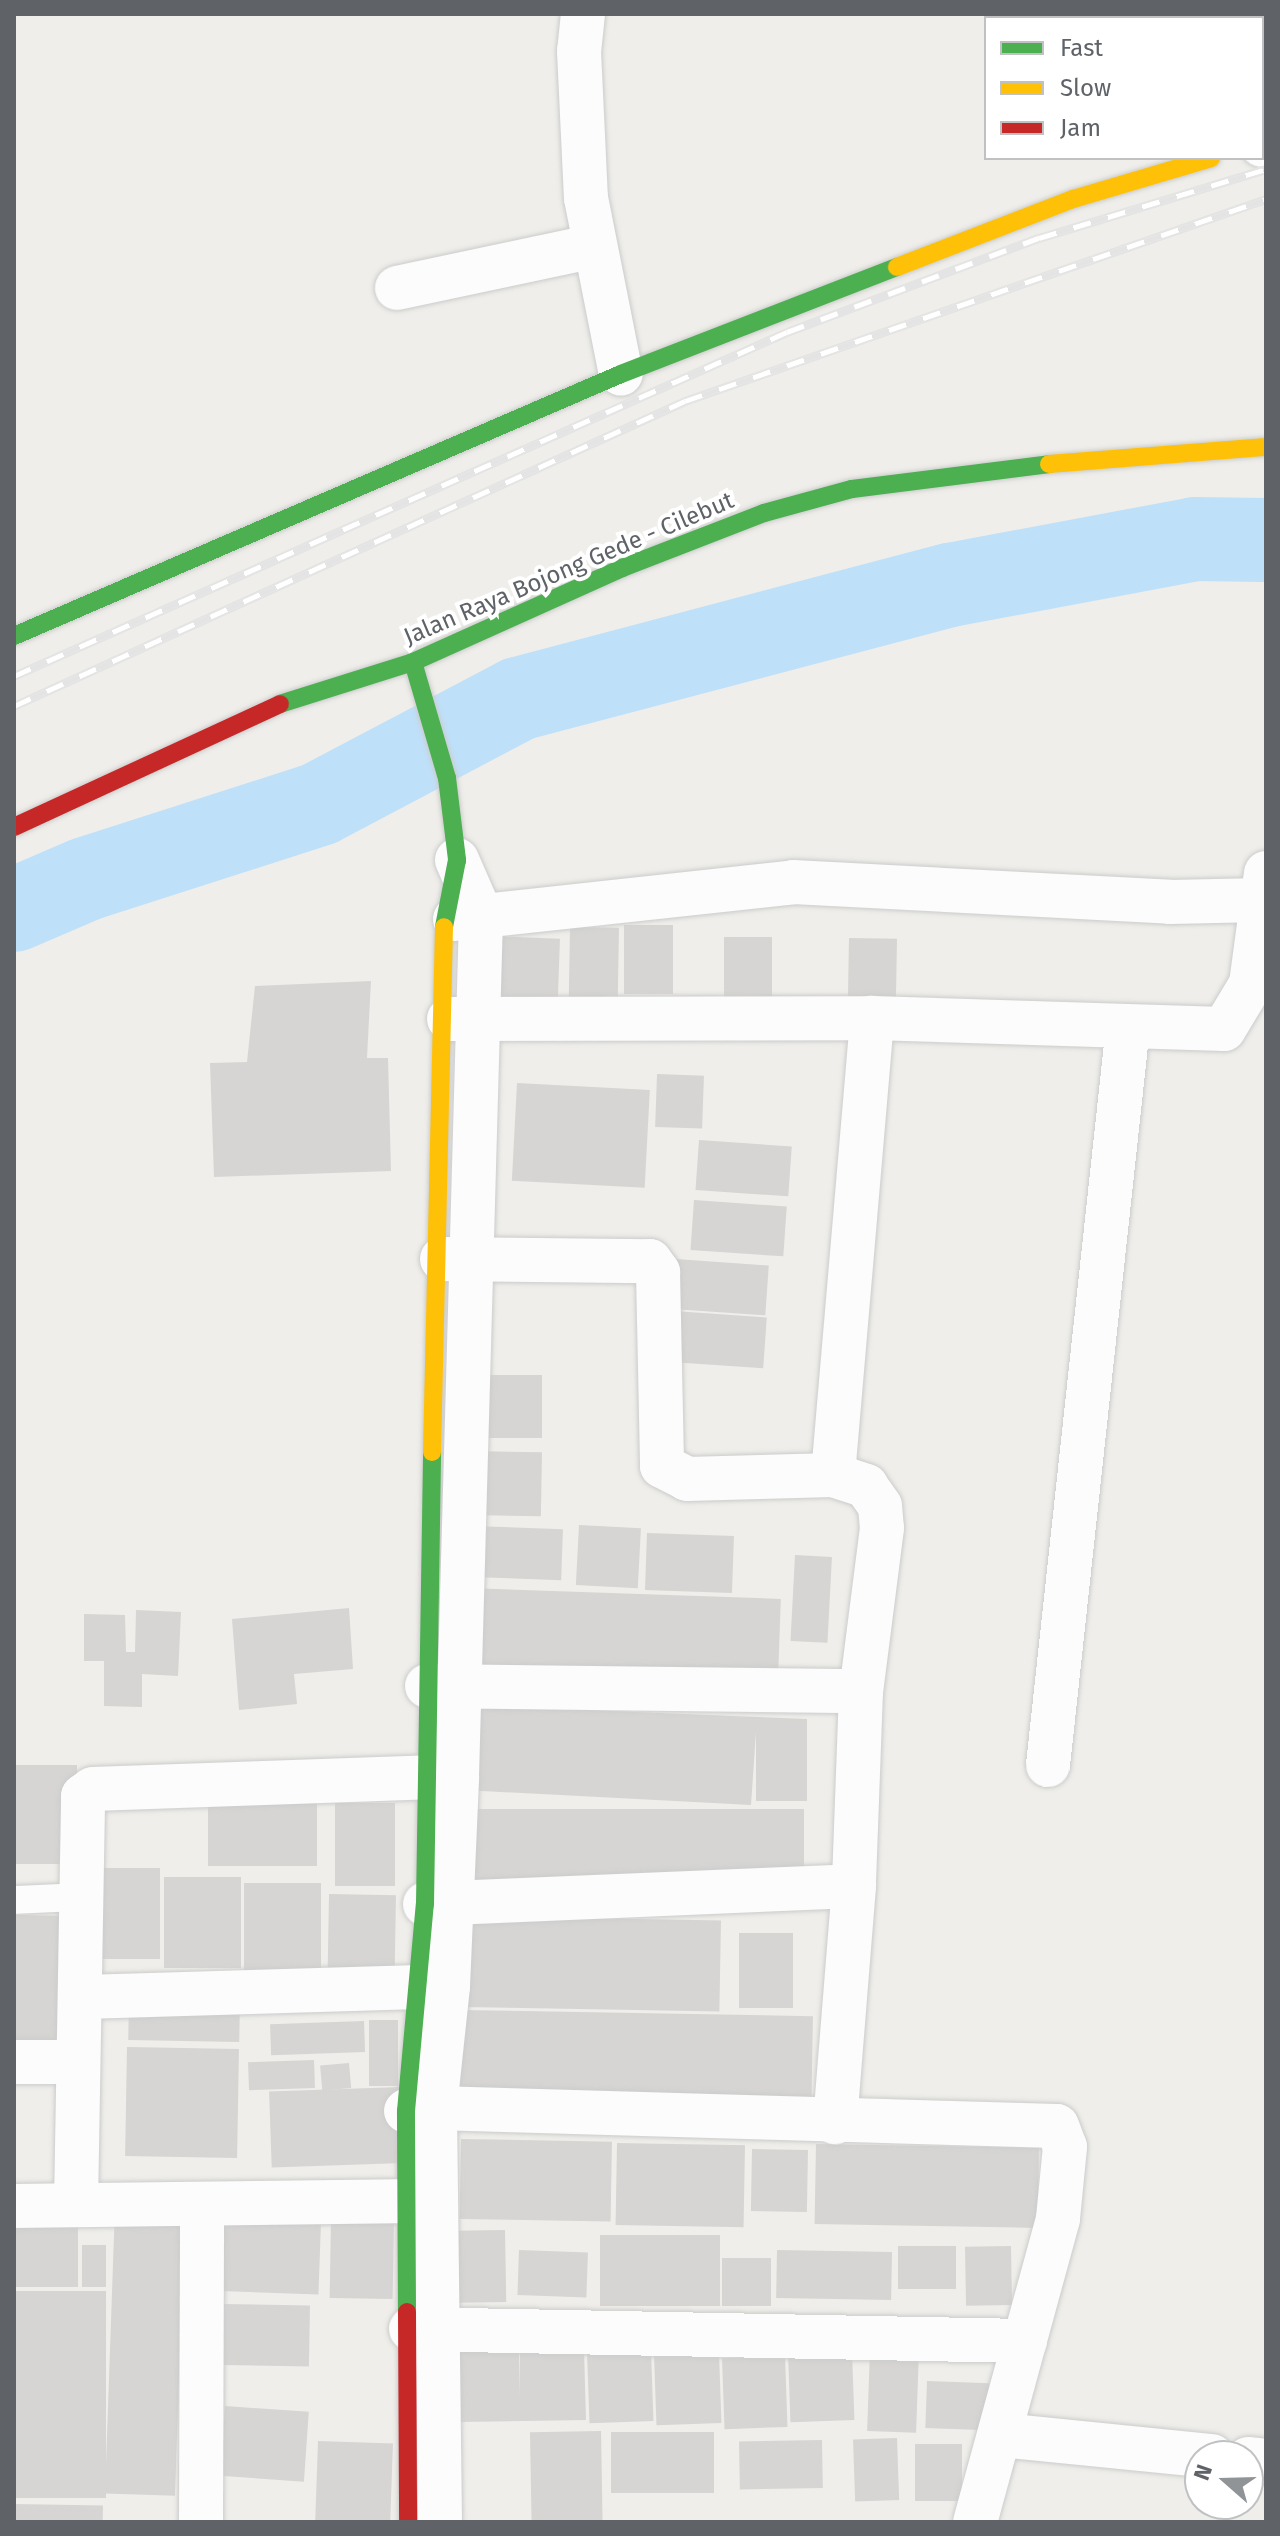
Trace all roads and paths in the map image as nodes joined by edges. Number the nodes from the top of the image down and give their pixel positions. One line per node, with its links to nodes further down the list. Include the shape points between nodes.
1 (583, 14): 3 (street, via 579,51 585,183)
2 (1204, 160): 5 (street, via 1073,199)
3 (595, 246): 4 (street); 5 (street)
4 (397, 288)
5 (621, 374): 7 (street)
6 (1266, 447): 8 (street, Jalan Raya Bojong Gede - Cilebut, via 1076,461 852,489 764,513 622,568)
7 (14, 636)
8 (413, 662): 9 (street, Jalan Raya Bojong Gede - Cilebut, via 306,692); 10 (street, via 447,778)
9 (14, 827)
10 (457, 860): 12 (street)
11 (1264, 886): 12 (street, via 1170,902 793,882); 15 (street, via 1251,984 1224,1029)
12 (463, 918): 13 (street)
13 (461, 1018): 14 (street); 16 (street)
14 (872, 1018): 15 (street); 17 (street)
15 (1128, 1026): 20 (street)
16 (452, 1259): 17 (street, via 650,1261 658,1272 662,1466 687,1479); 18 (street)
17 (833, 1475): 19 (street, via 866,1486 880,1506 882,1528)
18 (441, 1684): 19 (street); 21 (street)
19 (861, 1691): 22 (street)
20 (1048, 1765)
21 (442, 1777): 23 (street, via 93,1789 81,1802); 25 (street)
22 (854, 1886): 25 (street); 31 (street)
23 (80, 1897): 24 (lane); 27 (street)
24 (14, 1900)
25 (437, 1903): 26 (street)
26 (434, 1987): 27 (street); 30 (street)
27 (80, 1997): 29 (street)
28 (14, 2062): 29 (street)
29 (76, 2062): 33 (street)
30 (421, 2110): 31 (street); 32 (street)
31 (835, 2122): 37 (street, via 1057,2126 1065,2147 1065,2186)
32 (421, 2202): 34 (street); 36 (street)
33 (76, 2205): 34 (street); 35 (street)
34 (202, 2205): 40 (street)
35 (14, 2206)
36 (423, 2328): 37 (street); 41 (street); 42 (street)
37 (1025, 2341): 38 (street)
38 (1001, 2435): 39 (street); 43 (street)
39 (1184, 2453)
40 (201, 2522)
41 (408, 2522)
42 (440, 2522)
43 (975, 2522)

